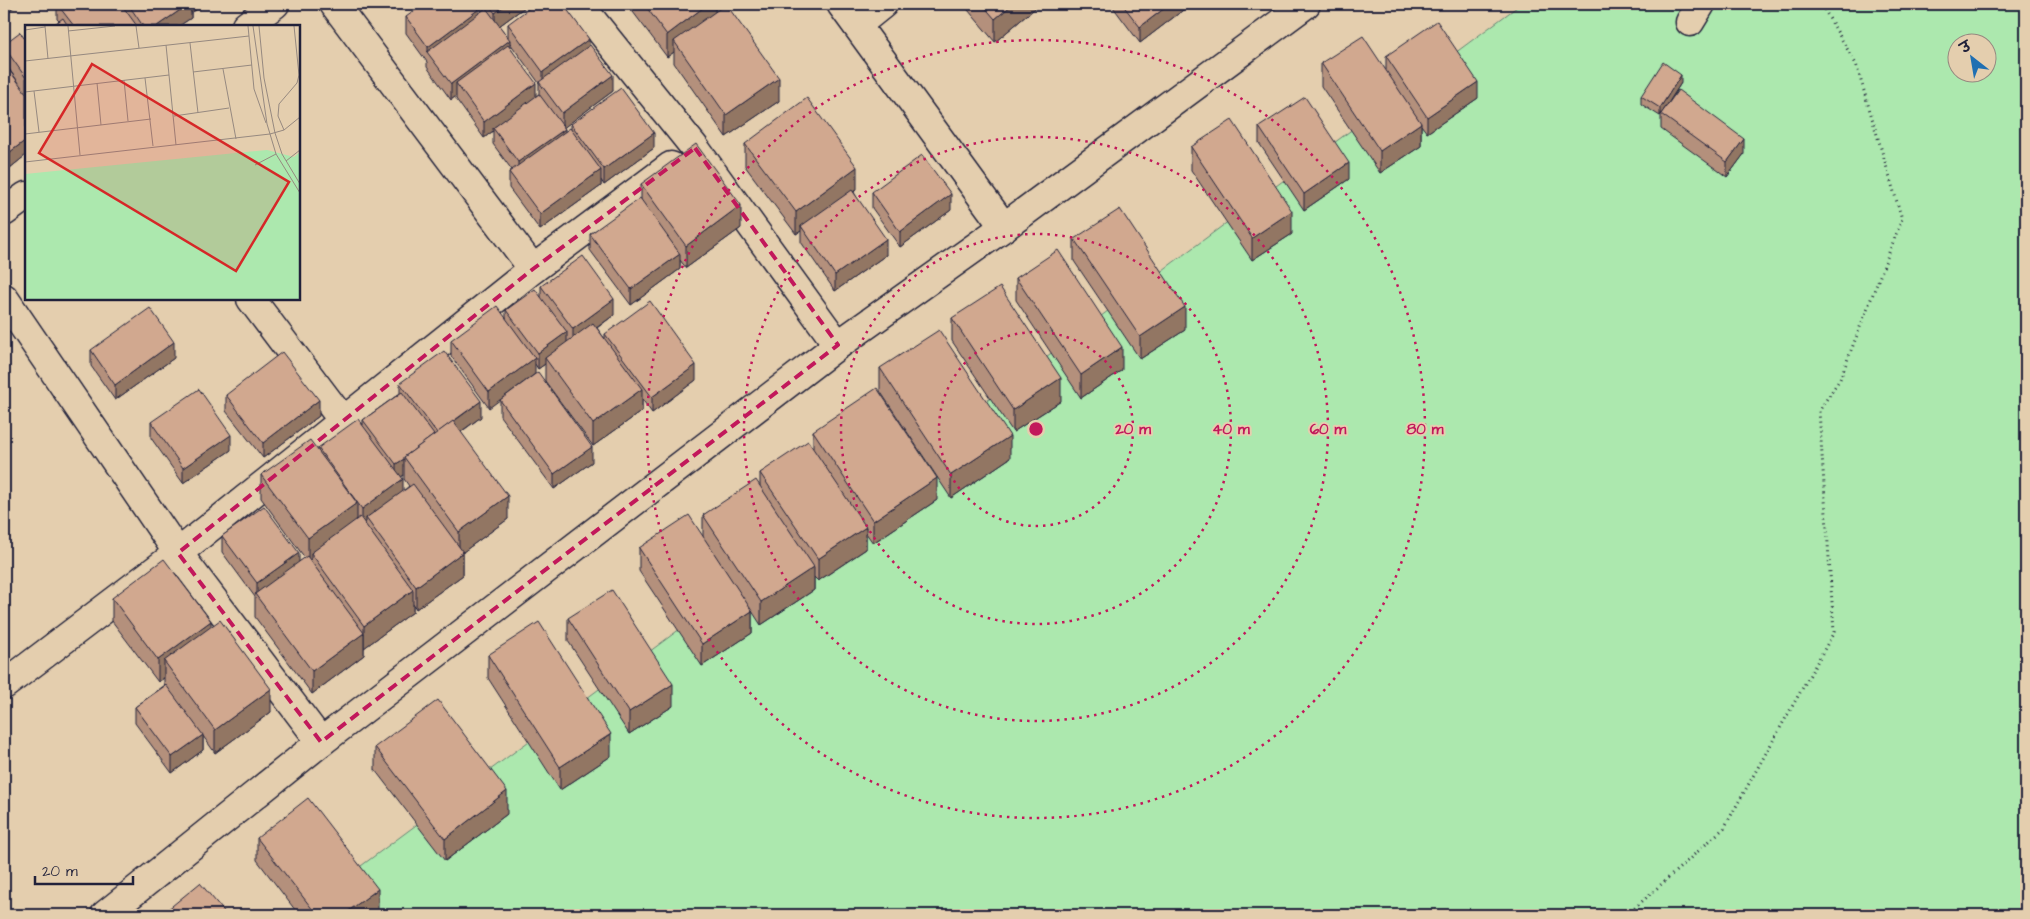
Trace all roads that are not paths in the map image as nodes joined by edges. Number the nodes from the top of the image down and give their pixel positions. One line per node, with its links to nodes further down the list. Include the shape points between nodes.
1 (274, 4): 7 (street)
2 (334, 4): 12 (street)
3 (579, 4): 8 (street)
4 (883, 4): 6 (street)
5 (1306, 4): 11 (street)
6 (849, 14): 11 (street)
7 (247, 25)
8 (695, 148): 12 (street); 15 (street)
9 (25, 197): 10 (street)
10 (4, 212)
11 (1004, 227): 15 (street)
12 (533, 269): 16 (street)
13 (4, 298): 17 (street)
14 (252, 300): 16 (street)
15 (838, 345): 19 (street)
16 (344, 422): 17 (street)
17 (178, 553): 18 (street); 19 (street)
18 (4, 685)
19 (321, 742): 20 (street)
20 (105, 915)

